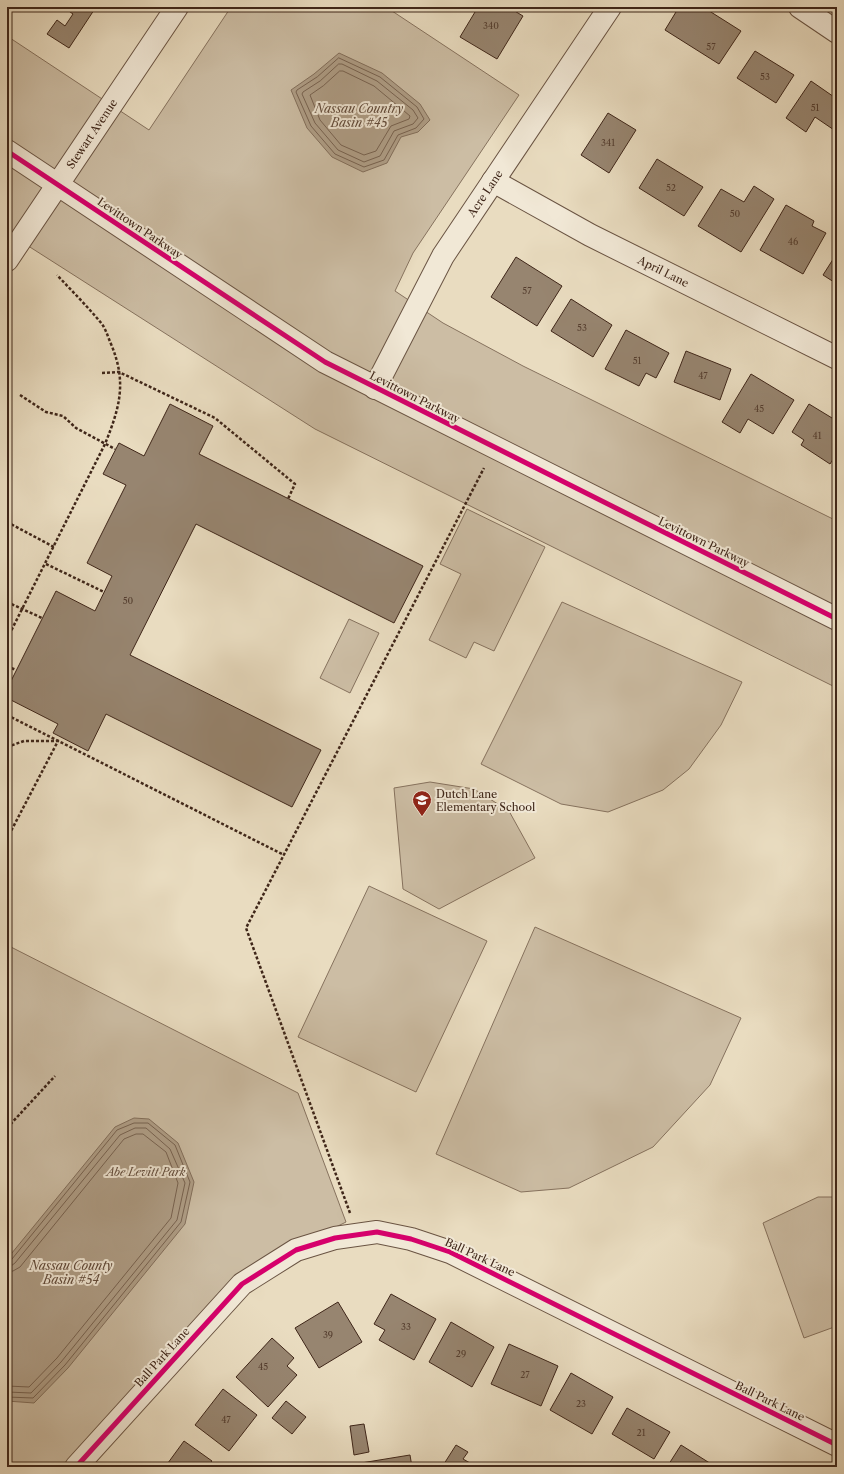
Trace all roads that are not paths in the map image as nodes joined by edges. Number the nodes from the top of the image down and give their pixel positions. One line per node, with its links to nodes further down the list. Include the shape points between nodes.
1 (177, 7): 7 (street, Stewart Avenue)
2 (610, 7): 6 (street, Acre Lane)
3 (800, 7): 4 (street)
4 (837, 32)
5 (7, 151): 7 (street, Levittown Parkway)
6 (493, 181): 9 (street, April Lane, via 590,235); 10 (street, Acre Lane, via 443,256)
7 (57, 185): 8 (street, Stewart Avenue); 10 (street, Levittown Parkway, via 325,362)
8 (7, 260)
9 (837, 358)
10 (375, 388): 11 (street, Levittown Parkway)
11 (837, 619)
12 (837, 1445): 13 (street, Ball Park Lane, via 450,1252 412,1239 377,1232 335,1238 296,1250 242,1284)
13 (76, 1467)

